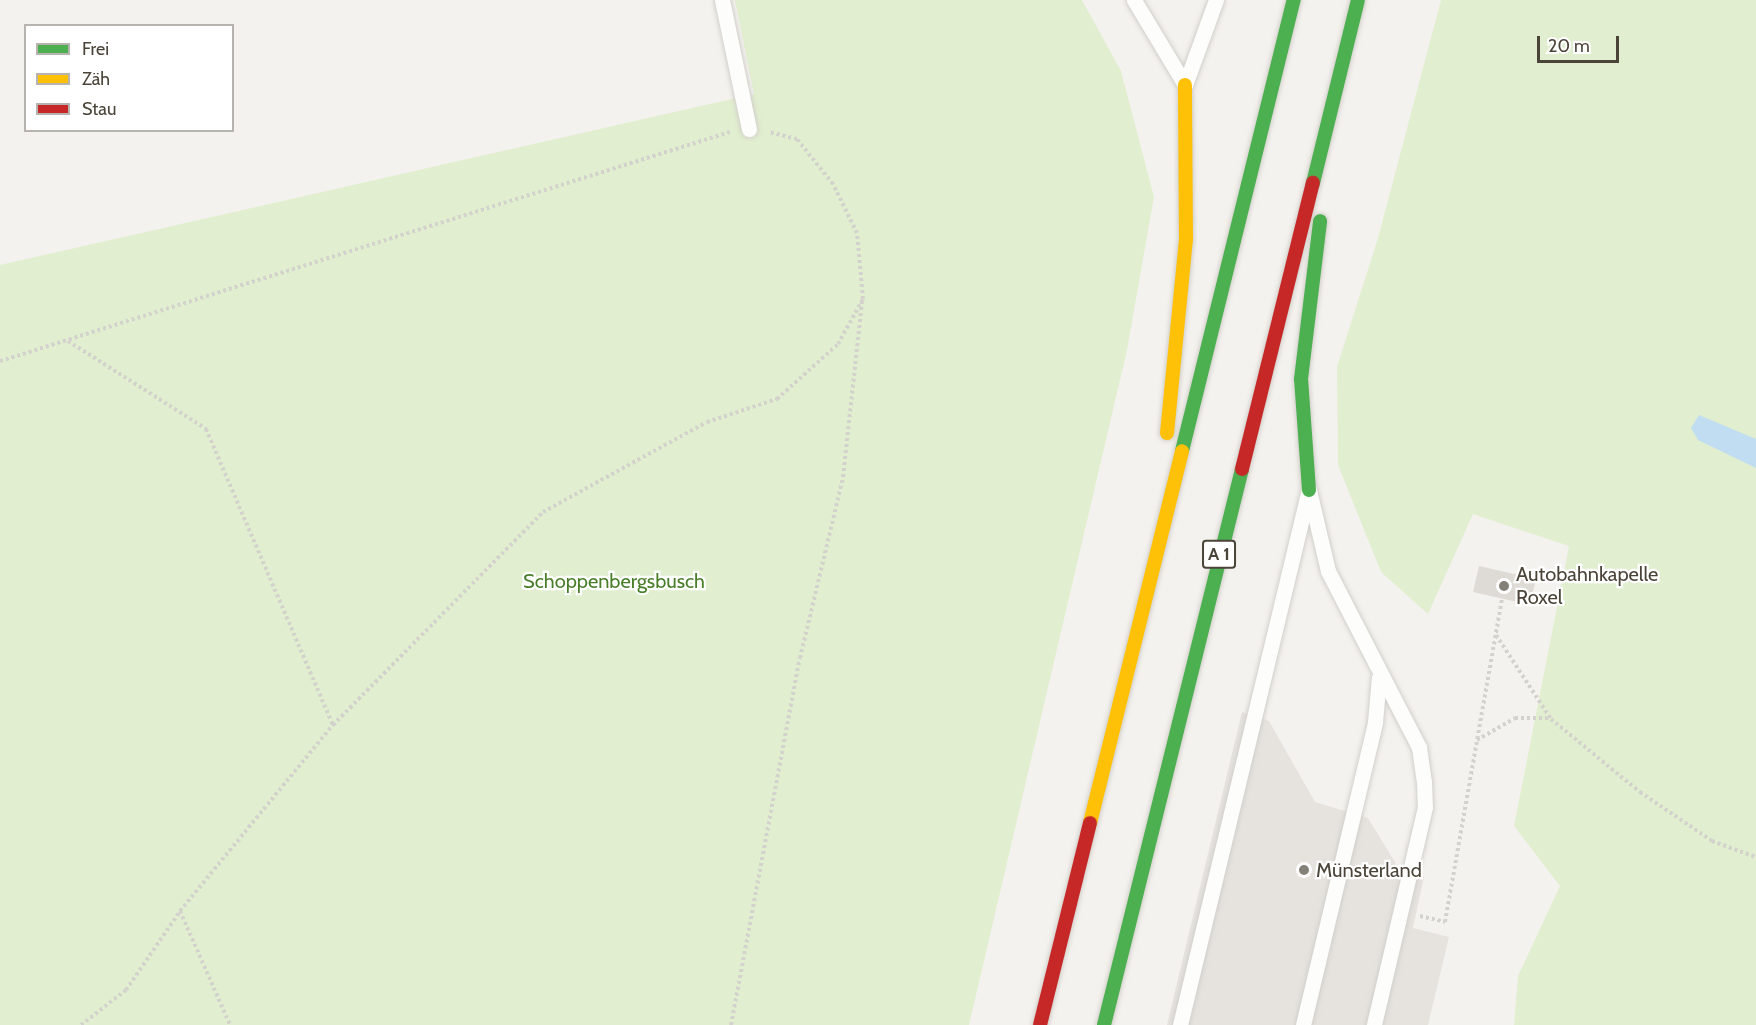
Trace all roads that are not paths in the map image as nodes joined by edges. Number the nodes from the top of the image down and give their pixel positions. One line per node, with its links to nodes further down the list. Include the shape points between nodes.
1 (722, 0): 8 (lane)
2 (1134, 0): 7 (lane)
3 (1216, 0): 7 (lane)
4 (1294, 0): 10 (highway)
5 (1358, 0): 6 (highway, A 1)
6 (1336, 83): 9 (highway, via 1301,379); 13 (highway, A 1)
7 (1185, 85): 10 (highway, via 1183,288)
8 (748, 128)
9 (1309, 490): 11 (lane, via 1328,572); 14 (lane)
10 (1154, 557): 12 (highway)
11 (1379, 677): 15 (lane, via 1375,723); 16 (lane, via 1419,747 1425,807)
12 (1040, 1025)
13 (1104, 1025)
14 (1180, 1025)
15 (1303, 1025)
16 (1374, 1025)

